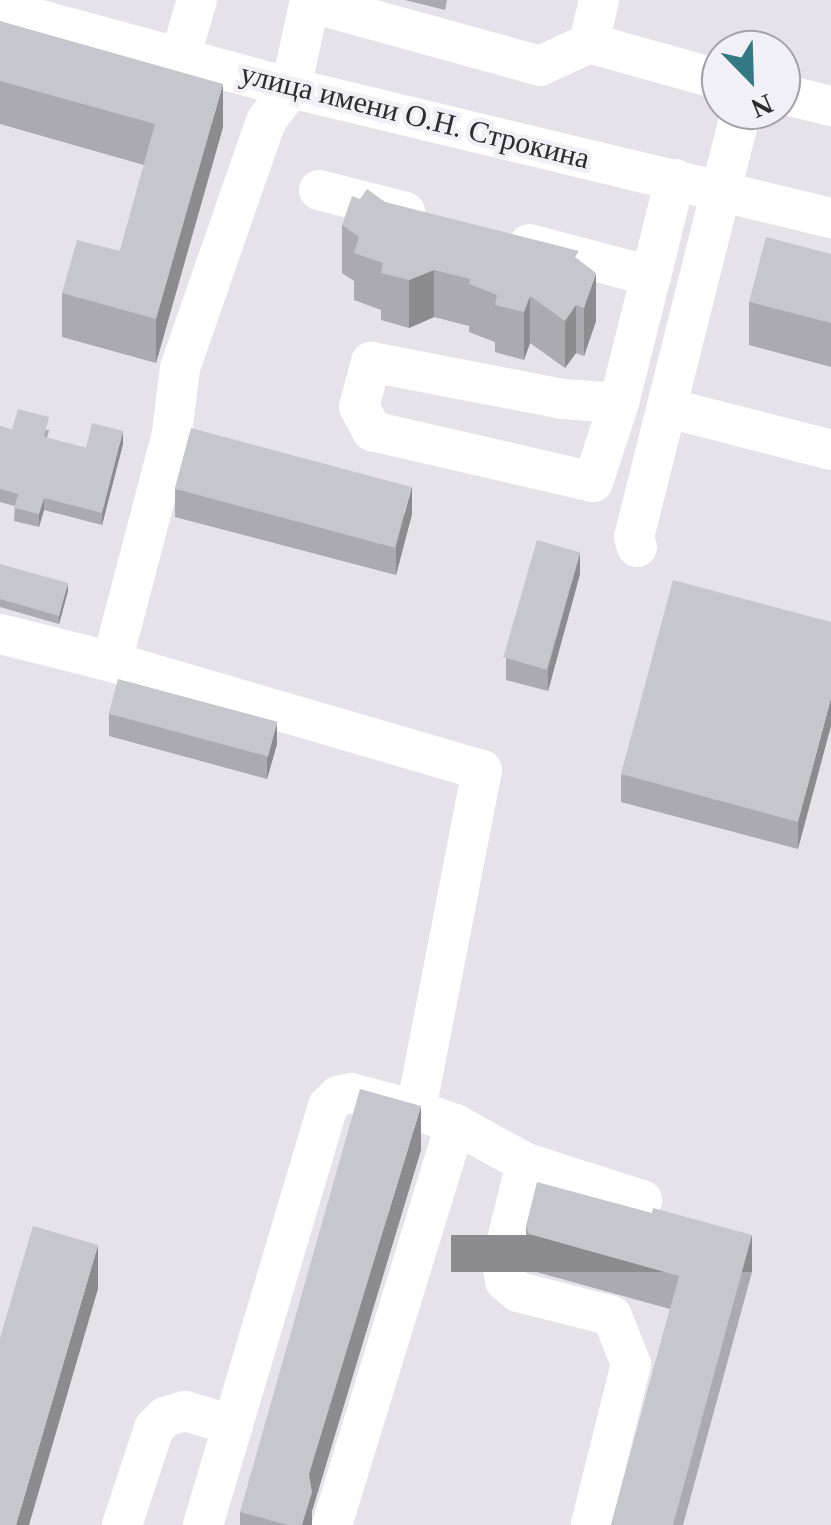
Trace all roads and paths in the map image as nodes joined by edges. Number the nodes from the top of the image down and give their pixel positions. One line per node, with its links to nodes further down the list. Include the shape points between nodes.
1 (197, 0): 6 (street)
2 (599, 0): 5 (street)
3 (311, 2): 5 (street, via 540,66); 8 (street)
4 (13, 7): 6 (street, улица имени О.Н. Строкина)
5 (589, 43): 7 (street)
6 (180, 58): 8 (street, улица имени О.Н. Строкина)
7 (701, 74)
8 (290, 88): 12 (street, улица имени О.Н. Строкина); 22 (street, via 266,121 180,368 172,433)
9 (801, 99): 10 (street)
10 (831, 106)
11 (737, 130): 14 (street)
12 (674, 178): 14 (street, улица имени О.Н. Строкина); 16 (street)
13 (320, 190): 16 (street)
14 (724, 190): 15 (street, улица имени О.Н. Строкина); 18 (street)
15 (831, 218)
16 (651, 276): 17 (street)
17 (618, 403): 17 (street, via 563,399 371,362 359,407 372,431 593,482)
18 (668, 408): 19 (street); 20 (street, via 634,537)
19 (831, 450)
20 (637, 547)
21 (0, 634): 22 (street)
22 (112, 662): 23 (street, via 482,770)
23 (416, 1110): 24 (street); 27 (street, via 351,1093 328,1106)
24 (454, 1124): 25 (street); 30 (street)
25 (526, 1163): 26 (street); 31 (street, via 502,1261 504,1281 518,1292 612,1316 630,1364)
26 (642, 1200)
27 (233, 1425): 28 (street, via 185,1411 166,1417 154,1428); 29 (street)
28 (122, 1525)
29 (203, 1525)
30 (332, 1525)
31 (591, 1525)

